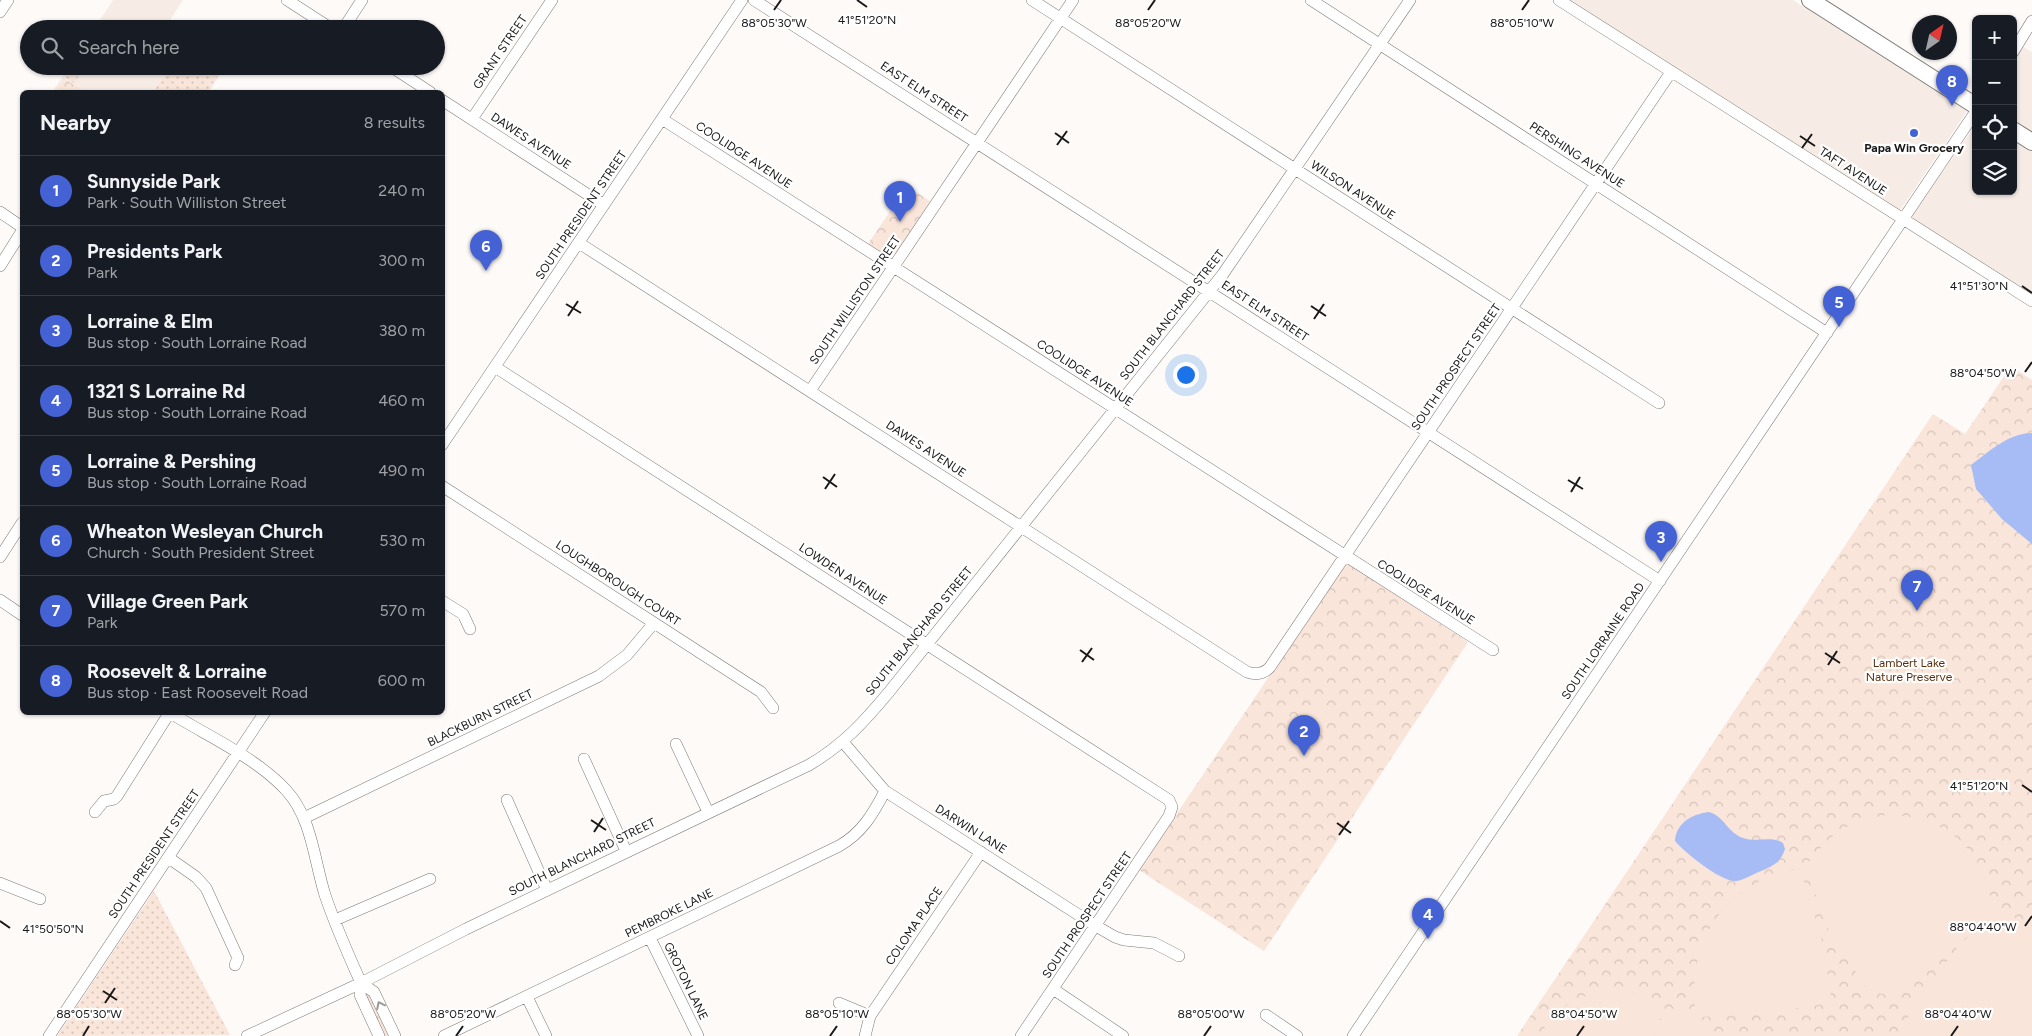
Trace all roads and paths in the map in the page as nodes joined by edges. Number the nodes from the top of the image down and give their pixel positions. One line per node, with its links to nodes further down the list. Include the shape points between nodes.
1 (8, 0): 13 (street)
2 (287, 0): 15 (street)
3 (362, 0): 16 (street)
4 (552, 0): 27 (street, GRANT STREET)
5 (742, 0): 26 (street, SOUTH PRESIDENT STREET)
6 (754, 0): 30 (street, EAST ELM STREET)
7 (1032, 0): 14 (street, WILSON AVENUE)
8 (1073, 0): 14 (street, SOUTH WILLISTON STREET)
9 (1311, 0): 18 (street, PERSHING AVENUE)
10 (1410, 0): 18 (street, SOUTH BLANCHARD STREET)
11 (1559, 0): 20 (street, TAFT AVENUE)
12 (1810, 0): 24 (main road)
13 (0, 12)
14 (1060, 18): 30 (street, SOUTH WILLISTON STREET); 31 (street, WILSON AVENUE)
15 (318, 20)
16 (349, 20)
17 (2032, 21): 19 (street)
18 (1380, 44): 31 (street, SOUTH BLANCHARD STREET); 32 (street, PERSHING AVENUE)
19 (2017, 45)
20 (1671, 72): 32 (street, SOUTH PROSPECT STREET); 35 (street, TAFT AVENUE)
21 (404, 75): 22 (street)
22 (427, 90)
23 (445, 102): 27 (street, DAWES AVENUE)
24 (1974, 105)
25 (1972, 117): 35 (street, SOUTH LORRAINE ROAD)
26 (662, 118): 33 (street, SOUTH PRESIDENT STREET); 40 (street, COOLIDGE AVENUE)
27 (472, 119): 33 (street, DAWES AVENUE)
28 (2017, 133): 29 (main road)
29 (2032, 142)
30 (977, 143): 40 (street, SOUTH WILLISTON STREET); 41 (street, EAST ELM STREET)
31 (1295, 169): 41 (street, SOUTH BLANCHARD STREET); 43 (street, WILSON AVENUE)
32 (1596, 184): 43 (street, SOUTH PROSPECT STREET); 44 (street, PERSHING AVENUE)
33 (604, 205): 38 (street, SOUTH PRESIDENT STREET)
34 (0, 212): 36 (street)
35 (1903, 220): 42 (street, TAFT AVENUE); 44 (street, SOUTH LORRAINE ROAD)
36 (20, 226)
37 (20, 235): 39 (street)
38 (579, 243): 45 (street, SOUTH PRESIDENT STREET); 46 (street, DAWES AVENUE)
39 (0, 266)
40 (893, 267): 46 (street, SOUTH WILLISTON STREET); 48 (street, COOLIDGE AVENUE)
41 (1209, 292): 48 (street, SOUTH BLANCHARD STREET); 49 (street, EAST ELM STREET)
42 (2032, 300)
43 (1512, 308): 47 (street, WILSON AVENUE); 49 (street, SOUTH PROSPECT STREET)
44 (1827, 332): 56 (street, SOUTH LORRAINE ROAD)
45 (495, 367): 50 (street, SOUTH PRESIDENT STREET); 62 (street, LOWDEN AVENUE)
46 (810, 391): 53 (street, DAWES AVENUE)
47 (1659, 403)
48 (1115, 409): 53 (street, SOUTH BLANCHARD STREET); 55 (street, COOLIDGE AVENUE)
49 (1429, 432): 55 (street, SOUTH PROSPECT STREET); 56 (street, EAST ELM STREET)
50 (445, 441)
51 (445, 488): 60 (street, LOUGHBOROUGH COURT)
52 (20, 526): 54 (street)
53 (1021, 527): 62 (street, SOUTH BLANCHARD STREET); 64 (street, DAWES AVENUE, via 1248,672)
54 (0, 557)
55 (1345, 557): 63 (street, COOLIDGE AVENUE); 64 (street, SOUTH PROSPECT STREET, via 1270,667)
56 (1660, 581): 108 (street, SOUTH LORRAINE ROAD)
57 (0, 600): 59 (street)
58 (445, 603): 61 (street, via 463,614)
59 (20, 614)
60 (654, 623): 65 (street, LOUGHBOROUGH COURT, via 761,692); 78 (street, BLACKBURN STREET, via 627,655 599,676)
61 (470, 629)
62 (927, 644): 69 (street, SOUTH BLANCHARD STREET, via 870,715); 75 (street, LOWDEN AVENUE, via 1166,798)
63 (1492, 650)
64 (1260, 673)
65 (773, 708)
66 (169, 715): 76 (street, via 117,796 104,801)
67 (173, 715): 71 (street)
68 (263, 715): 71 (street, SOUTH PRESIDENT STREET)
69 (843, 742): 73 (street, DARWIN LANE); 77 (street, SOUTH BLANCHARD STREET, via 809,765)
70 (676, 744): 77 (street)
71 (238, 754): 78 (street, via 285,789); 81 (street, SOUTH PRESIDENT STREET)
72 (584, 760): 79 (street)
73 (885, 791): 80 (street, DARWIN LANE); 88 (street, PEMBROKE LANE, via 863,827 848,841)
74 (507, 800): 84 (street)
75 (1172, 807): 87 (street, SOUTH PROSPECT STREET)
76 (95, 812)
77 (708, 812): 79 (street, SOUTH BLANCHARD STREET)
78 (304, 818): 86 (street)
79 (626, 852): 84 (street, SOUTH BLANCHARD STREET)
80 (981, 852): 87 (street, DARWIN LANE); 96 (street, COLOMA PLACE)
81 (169, 858): 90 (street, via 196,876 206,888 238,958); 97 (street, SOUTH PRESIDENT STREET)
82 (430, 879): 86 (street)
83 (0, 883): 85 (street)
84 (546, 890): 91 (street, SOUTH BLANCHARD STREET)
85 (40, 899)
86 (335, 920): 91 (street)
87 (1096, 926): 89 (street, DARWIN LANE, via 1115,938 1154,943); 92 (street, SOUTH PROSPECT STREET)
88 (650, 938): 93 (street, PEMBROKE LANE); 103 (street, GROTON LANE)
89 (1179, 956)
90 (235, 965)
91 (361, 983): 98 (street, SOUTH BLANCHARD STREET); 99 (street, via 360,995); 100 (street, one-way to 91, via 374,992)
92 (1053, 989): 105 (street, SOUTH PROSPECT STREET); 106 (street)
93 (527, 997): 101 (street, PEMBROKE LANE); 102 (street)
94 (840, 1004): 96 (street)
95 (1266, 1015): 107 (street)
96 (870, 1016): 104 (street, COLOMA PLACE)
97 (49, 1036)
98 (247, 1036)
99 (379, 1036)
100 (395, 1036)
101 (444, 1036)
102 (546, 1036)
103 (698, 1036)
104 (865, 1036)
105 (1021, 1036)
106 (1123, 1036)
107 (1297, 1036)
108 (1353, 1036)

